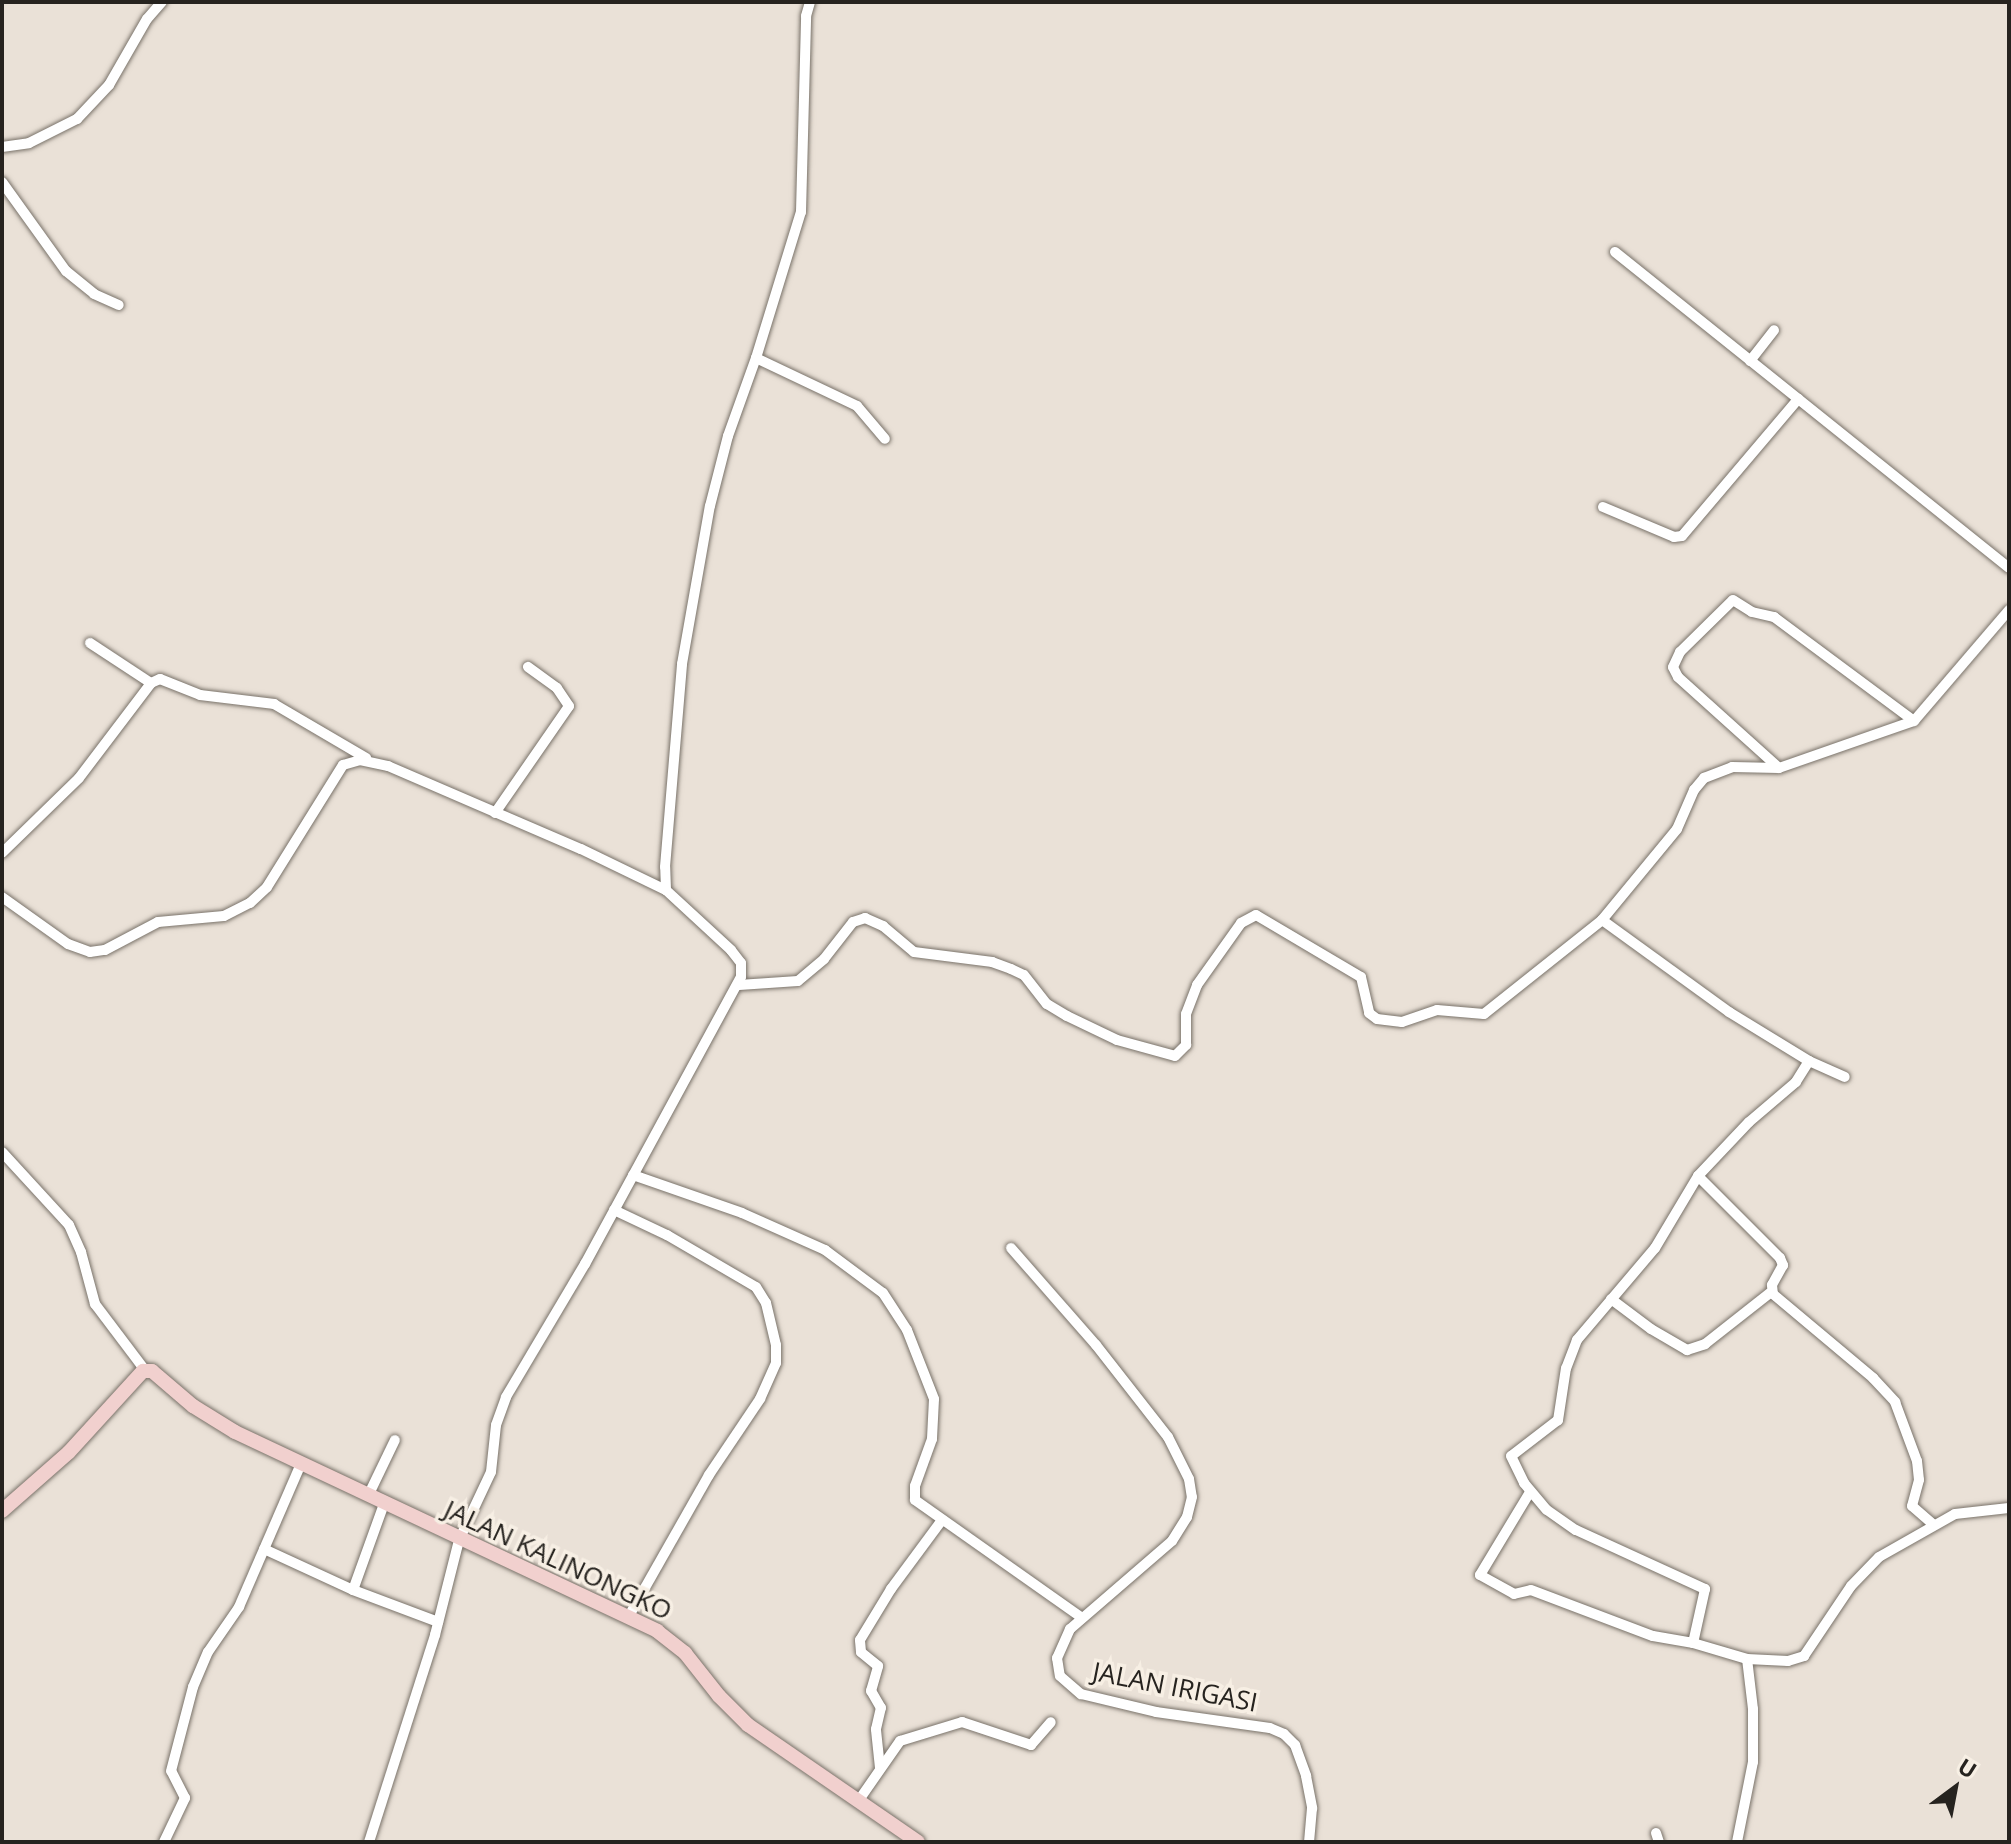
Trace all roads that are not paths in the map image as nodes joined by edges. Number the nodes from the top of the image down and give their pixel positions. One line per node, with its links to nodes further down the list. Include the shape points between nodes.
1 (162, 2): 3 (street, via 109,85 77,119 29,143)
2 (810, 2): 8 (street, via 801,212)
3 (2, 147)
4 (2, 182): 6 (street, via 66,271 94,294)
5 (1615, 252): 9 (street)
6 (119, 305)
7 (1774, 330): 9 (street)
8 (756, 358): 11 (street, via 857,406); 23 (street, via 718,470 688,624)
9 (1750, 361): 10 (street)
10 (1798, 399): 12 (street, via 1682,536); 13 (street)
11 (885, 439)
12 (1603, 507)
13 (2009, 568)
14 (2009, 610): 18 (street)
15 (90, 643): 17 (street)
16 (528, 667): 21 (street, via 557,688 569,706)
17 (151, 683): 19 (street, via 165,679 200,695 264,701); 22 (street, via 79,778)
18 (1914, 721): 20 (street); 20 (street, via 1774,617 1733,600 1680,652 1673,667)
19 (368, 760): 21 (street); 24 (street, via 343,765 275,877 250,903 224,916 158,922 105,950 90,952 68,944)
20 (1779, 768): 25 (street, via 1732,767 1704,778 1677,829)
21 (495, 813): 23 (street)
22 (2, 853)
23 (666, 890): 26 (street, via 741,963)
24 (2, 897)
25 (1602, 920): 26 (street, via 1484,1014 1437,1010 1391,1023 1369,1013 1361,977 1254,915 1241,923 1197,985 1186,1014 1186,1045 1175,1056 1117,1040 1067,1016 1011,969 914,952 865,918 853,922 824,959 798,981); 27 (street, via 1729,1012)
26 (739, 985): 30 (street)
27 (1809, 1061): 28 (street); 31 (street, via 1796,1082)
28 (1845, 1077)
29 (2, 1152): 36 (street, via 69,1225 95,1304)
30 (633, 1175): 32 (street); 44 (street, via 732,1208 825,1250 883,1293 907,1330 932,1389 932,1439 913,1495)
31 (1698, 1176): 34 (street, via 1780,1258 1783,1265); 35 (street, via 1655,1248)
32 (614, 1210): 46 (street, via 506,1397 496,1425 489,1479); 49 (street, via 756,1287 766,1303 776,1345 776,1363 760,1399 709,1475)
33 (1011, 1248): 50 (street, JALAN IRIGASI, via 1168,1437 1189,1479 1187,1517 1172,1541)
34 (1771, 1292): 35 (street, via 1705,1344 1687,1350); 45 (street, via 1895,1402 1917,1461 1919,1480 1912,1506)
35 (1611, 1299): 39 (street, via 1572,1349 1558,1420 1511,1456)
36 (145, 1370): 38 (street, JALAN KALINONGKO, via 221,1424); 43 (street, via 69,1452)
37 (395, 1440): 40 (street)
38 (301, 1464): 40 (street, JALAN KALINONGKO); 47 (street)
39 (1530, 1492): 52 (street, via 1590,1538 1705,1589); 52 (street, via 1480,1575 1514,1594 1531,1590 1653,1636)
40 (368, 1496): 41 (street, JALAN KALINONGKO)
41 (384, 1504): 46 (street, JALAN KALINONGKO); 48 (street)
42 (2009, 1508): 45 (street, via 1955,1514)
43 (2, 1511)
44 (942, 1520): 50 (street); 55 (street, via 860,1640 861,1652 878,1666 871,1691 881,1708 876,1729)
45 (1934, 1525): 53 (street, via 1867,1567 1801,1659)
46 (459, 1540): 49 (street, JALAN KALINONGKO); 51 (street)
47 (264, 1549): 48 (street); 57 (street, via 239,1607 208,1652 193,1687 171,1771 185,1798)
48 (353, 1590): 51 (street)
49 (629, 1616): 56 (street, JALAN KALINONGKO, via 678,1646 748,1725)
50 (1082, 1618): 60 (street, JALAN IRIGASI, via 1066,1634 1057,1663 1062,1680 1081,1694 1284,1734 1295,1745 1306,1776 1312,1808)
51 (438, 1622): 58 (street)
52 (1693, 1643): 53 (street)
53 (1747, 1659): 61 (street, via 1753,1762)
54 (1051, 1722): 55 (street, via 1029,1745 971,1724 951,1724 898,1743)
55 (880, 1768): 56 (street)
56 (859, 1800): 59 (street, JALAN KALINONGKO)
57 (164, 1842)
58 (369, 1842)
59 (918, 1842)
60 (1309, 1842)
61 (1737, 1842)

